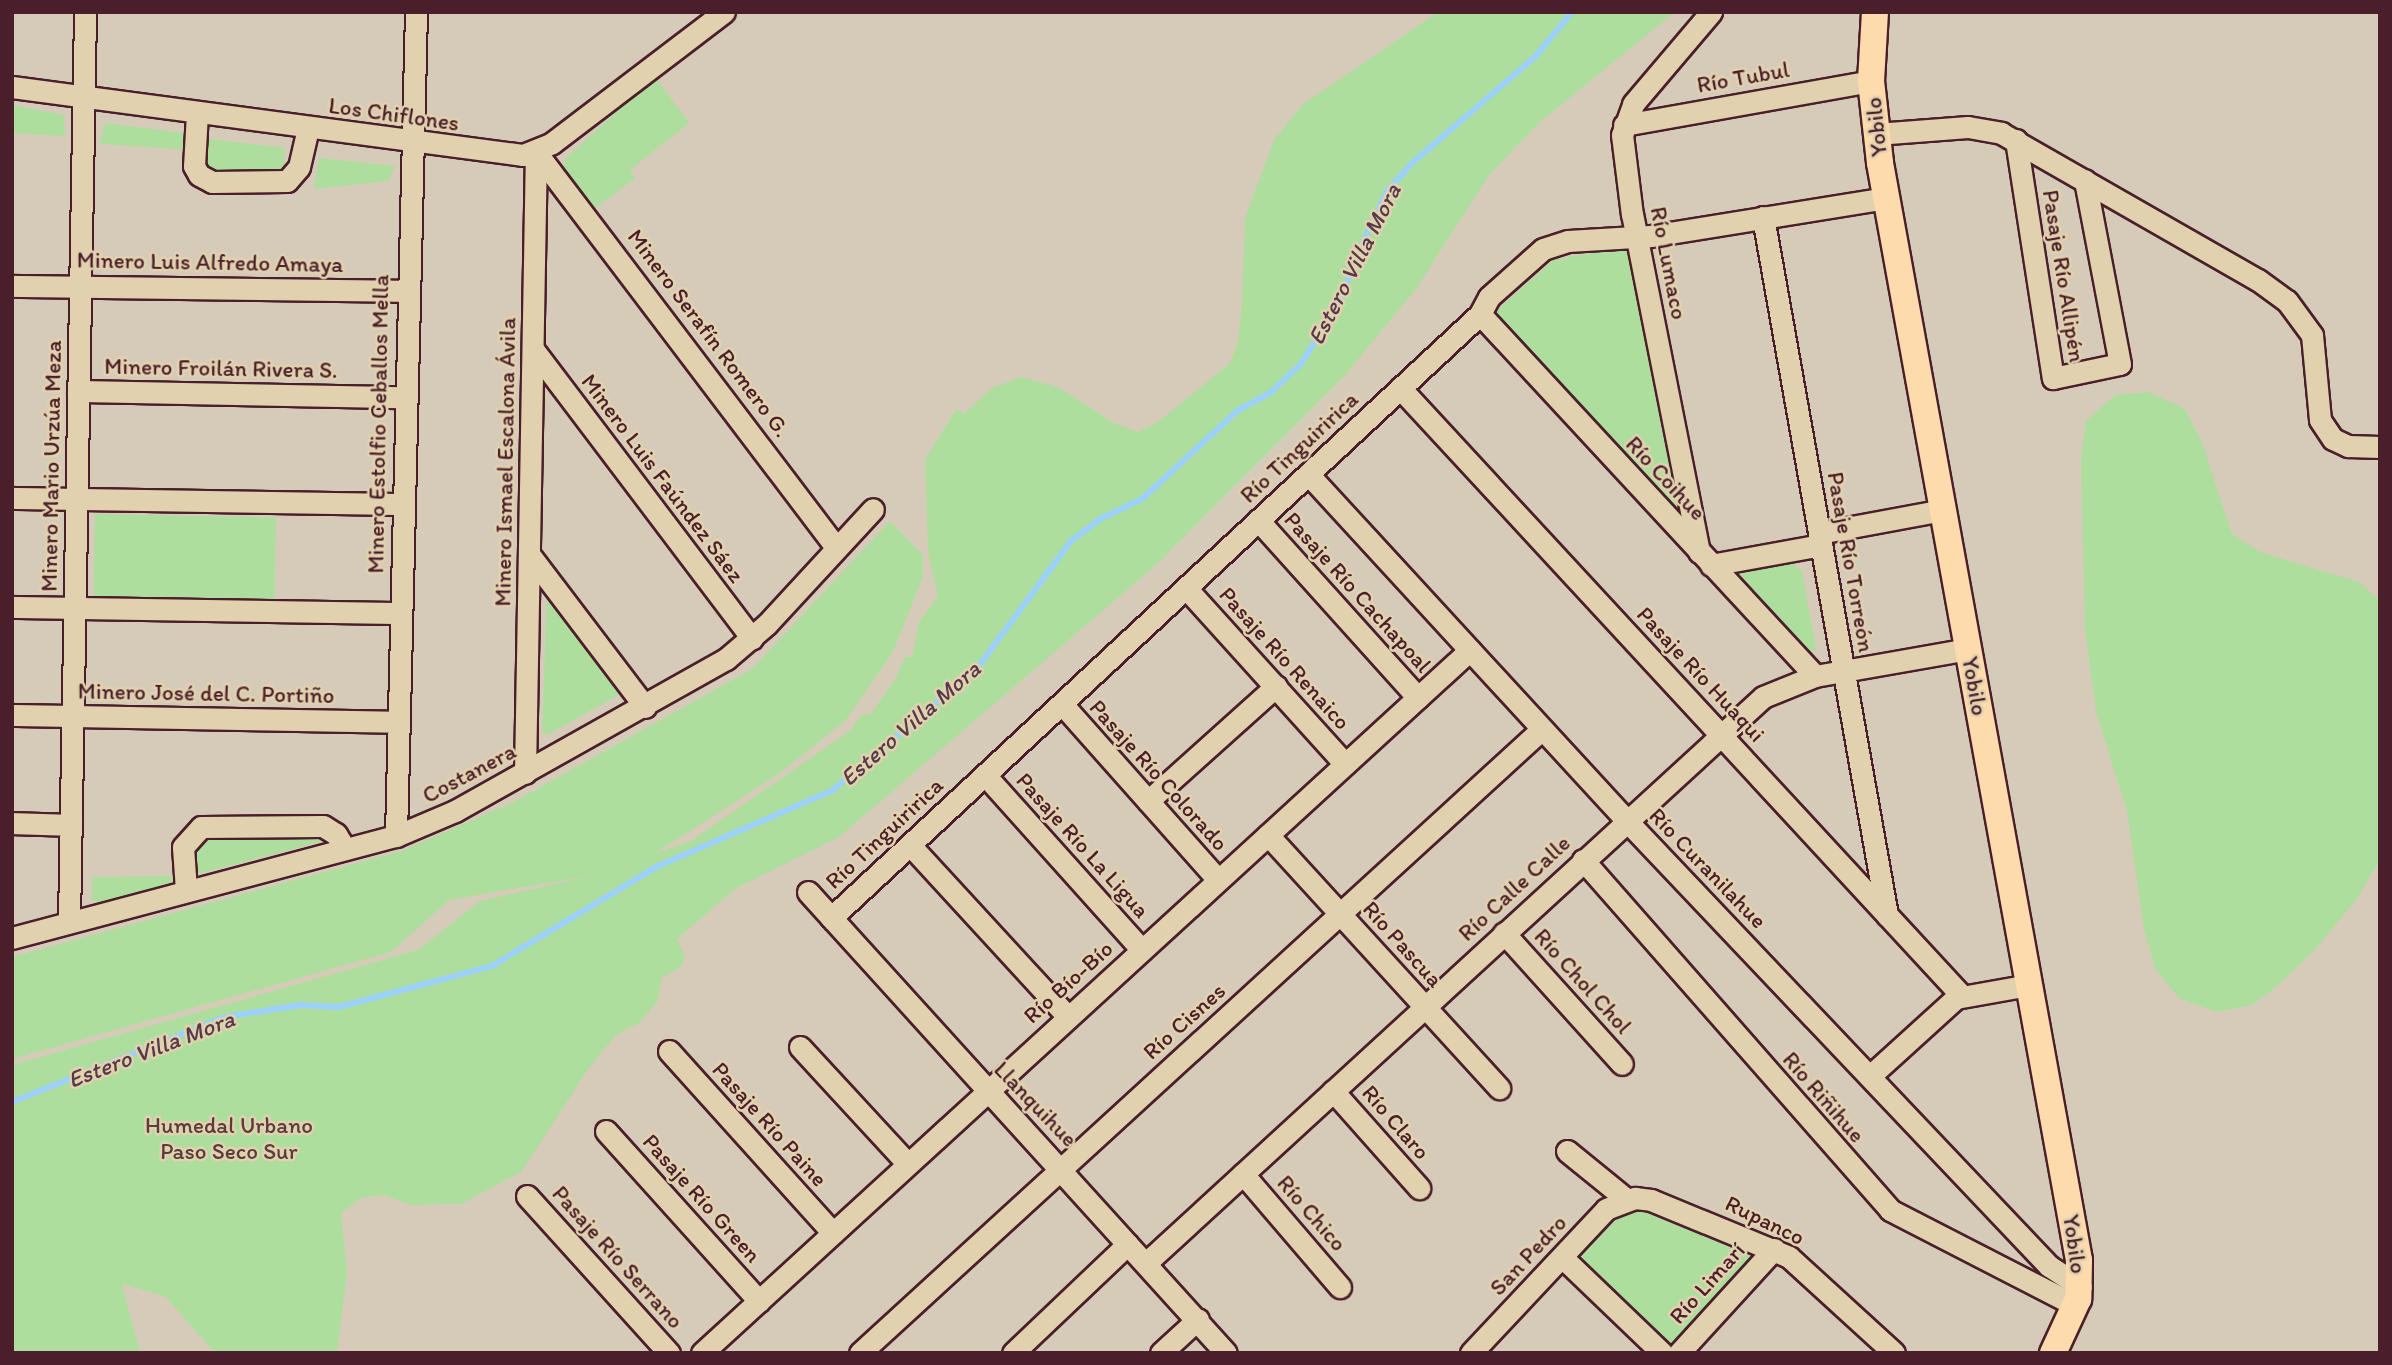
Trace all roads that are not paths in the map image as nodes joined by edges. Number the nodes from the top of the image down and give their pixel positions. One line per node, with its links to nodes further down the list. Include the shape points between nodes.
1 (85, 12): 10 (street, Minero Mario Urzúa Meza)
2 (416, 12): 16 (street, Minero Estolfio Ceballos Mella)
3 (691, 12): 7 (street)
4 (724, 12): 7 (street)
5 (1711, 12): 12 (street, via 1638,98)
6 (1875, 12): 8 (main road, Yobilo)
7 (692, 35): 17 (street)
8 (1871, 81): 12 (street, Río Tubul); 14 (main road, Yobilo)
9 (12, 87): 10 (street, Los Chiflones)
10 (83, 96): 11 (street, Los Chiflones); 23 (street, Minero Mario Urzúa Meza)
11 (197, 113): 13 (street, Los Chiflones); 13 (street, via 194,166 199,175 212,181 287,181 299,167)
12 (1624, 125): 21 (street, Río Lumaco, via 1623,146)
13 (308, 128): 16 (street, Los Chiflones)
14 (1876, 134): 15 (street, via 1968,127); 19 (main road, Yobilo)
15 (2016, 140): 18 (street); 18 (street, Pasaje Río Allipén, via 2053,378 2120,364)
16 (410, 143): 17 (street, Los Chiflones, via 510,156); 24 (street, Minero Estolfio Ceballos Mella)
17 (536, 152): 26 (street, Minero Ismael Escalona Ávila); 39 (street, Minero Serafín Romero G.)
18 (2085, 180): 30 (street, via 2258,279 2287,302 2312,335 2320,420 2333,439 2348,446)
19 (1886, 198): 20 (street, Río Tinguiririca); 36 (main road, Yobilo)
20 (1763, 217): 21 (street, Río Tinguiririca); 38 (street, Pasaje Río Torreón)
21 (1638, 236): 25 (street, Río Tinguiririca, via 1605,235 1551,245 1489,297); 41 (street, Río Lumaco)
22 (12, 286): 23 (street, Minero Luis Alfredo Amaya)
23 (80, 287): 24 (street, Minero Luis Alfredo Amaya); 28 (street, Minero Mario Urzúa Meza)
24 (406, 291): 29 (street, Minero Estolfio Ceballos Mella)
25 (1480, 314): 27 (street, Río Tinguiririca); 41 (street, Río Coihue)
26 (533, 349): 40 (street, Minero Ismael Escalona Ávila); 46 (street, Minero Luis Faúndez Sáez)
27 (1400, 388): 31 (street, Río Tinguiririca); 59 (street, Pasaje Río Huaqui)
28 (78, 391): 29 (street, Minero Froilán Rivera S.); 33 (street, Minero Mario Urzúa Meza)
29 (404, 397): 34 (street, Minero Estolfio Ceballos Mella)
30 (2380, 447)
31 (1308, 474): 37 (street, Río Tinguiririca); 48 (street, Río Curanilahue)
32 (12, 498): 33 (street)
33 (76, 499): 34 (street); 44 (street, Minero Mario Urzúa Meza)
34 (402, 504): 45 (street, Minero Estolfio Ceballos Mella)
35 (873, 509): 39 (street, Costanera)
36 (1943, 510): 38 (street); 47 (main road, Yobilo)
37 (1258, 520): 42 (street, Río Tinguiririca); 52 (street, Pasaje Río Cachapoal)
38 (1820, 539): 41 (street); 49 (street, Pasaje Río Torreón)
39 (837, 548): 46 (street, Costanera)
40 (529, 554): 54 (street); 61 (street, Minero Ismael Escalona Ávila)
41 (1705, 558): 50 (street, Río Coihue)
42 (1186, 587): 51 (street, Pasaje Río Renaico); 53 (street, Río Tinguiririca)
43 (12, 607): 44 (street)
44 (75, 608): 45 (street); 56 (street, Minero Mario Urzúa Meza)
45 (400, 613): 57 (street, Minero Estolfio Ceballos Mella)
46 (752, 639): 54 (street, Costanera)
47 (1968, 649): 49 (street, Río Calle Calle); 82 (main road, Yobilo)
48 (1470, 650): 52 (street, Río Bío-Bío); 58 (street, Río Curanilahue)
49 (1844, 671): 50 (street, Río Calle Calle); 76 (street, Pasaje Río Torreón)
50 (1815, 676): 59 (street, Río Calle Calle, via 1763,697)
51 (1276, 686): 60 (street, Pasaje Río Renaico); 63 (street)
52 (1418, 698): 60 (street, Río Bío-Bío)
53 (1062, 704): 62 (street, Río Tinguiririca); 63 (street, Pasaje Río Colorado)
54 (645, 708): 61 (street, Costanera)
55 (12, 715): 56 (street, Minero José del C. Portiño)
56 (73, 716): 57 (street, Minero José del C. Portiño); 66 (street, Minero Mario Urzúa Meza)
57 (398, 722): 68 (street, Minero Estolfio Ceballos Mella)
58 (1542, 729): 64 (street, Río Curanilahue); 75 (street, Río Cisnes)
59 (1720, 734): 64 (street, Río Calle Calle); 76 (street, Pasaje Río Huaqui)
60 (1345, 764): 67 (street, Río Bío-Bío)
61 (525, 773): 68 (street, Costanera)
62 (985, 775): 69 (street, Río Tinguiririca); 81 (street, Pasaje Río La Ligua)
63 (1148, 801): 72 (street, Pasaje Río Colorado)
64 (1626, 820): 71 (street, Río Calle Calle); 89 (street, Río Curanilahue)
65 (12, 823): 66 (street)
66 (71, 825): 78 (street, Minero Mario Urzúa Meza)
67 (1268, 835): 72 (street, Río Bío-Bío); 75 (street, Río Pascua)
68 (396, 836): 70 (street, Costanera)
69 (910, 845): 77 (street, Río Tinguiririca); 85 (street)
70 (345, 849): 73 (street, Costanera); 73 (street, via 323,826 201,827 183,847)
71 (1583, 860): 79 (street, Río Calle Calle); 107 (street, Río Riñihue, via 1890,1210)
72 (1218, 880): 81 (street, Río Bío-Bío)
73 (186, 890): 78 (street, Costanera)
74 (808, 892): 77 (street, Llanquihue)
75 (1340, 914): 84 (street, Río Pascua); 96 (street, Río Cisnes)
76 (1887, 915): 83 (street, Pasaje Río Huaqui)
77 (831, 918): 91 (street, Llanquihue)
78 (69, 921): 80 (street, Costanera)
79 (1504, 933): 84 (street, Río Calle Calle); 88 (street, Río Chol Chol)
80 (12, 938)
81 (1142, 950): 85 (street, Río Bío-Bío)
82 (2029, 985): 83 (street); 107 (main road, Yobilo)
83 (1962, 996): 89 (street, via 1940,1010)
84 (1424, 1006): 90 (street, Río Pascua); 92 (street, Río Calle Calle)
85 (1068, 1017): 91 (street, Río Bío-Bío)
86 (800, 1047): 95 (street)
87 (669, 1051): 101 (street, Pasaje Río Paine)
88 (1622, 1064)
89 (1870, 1076): 107 (street, Río Curanilahue)
90 (1499, 1088)
91 (987, 1091): 95 (street, Río Bío-Bío); 96 (street, Llanquihue)
92 (1333, 1091): 97 (street, Río Calle Calle); 98 (street, Río Claro)
93 (606, 1131): 108 (street, Pasaje Río Green)
94 (1567, 1151): 100 (street)
95 (908, 1164): 101 (street, Río Bío-Bío)
96 (1061, 1169): 102 (street, Llanquihue); 113 (street, Río Cisnes)
97 (1243, 1174): 105 (street, Río Calle Calle); 106 (street, Río Chico)
98 (1419, 1188)
99 (527, 1196): 111 (street, Pasaje Río Serrano)
100 (1626, 1199): 103 (street, Rupanco, via 1651,1200); 104 (street, San Pedro, via 1606,1209)
101 (833, 1233): 108 (street, Río Bío-Bío)
102 (1128, 1244): 105 (street, Llanquihue); 114 (street)
103 (1774, 1249): 110 (street, Rupanco, via 1806,1271); 119 (street, Río Limarí)
104 (1562, 1257): 117 (street, San Pedro); 118 (street)
105 (1146, 1263): 109 (street, Llanquihue)
106 (1340, 1287)
107 (2078, 1296): 120 (main road, Yobilo)
108 (759, 1301): 112 (street, Río Bío-Bío)
109 (1198, 1319): 115 (street); 116 (street, Llanquihue)
110 (1889, 1351)
111 (669, 1353)
112 (702, 1353)
113 (860, 1353)
114 (1013, 1353)
115 (1161, 1353)
116 (1226, 1353)
117 (1471, 1353)
118 (1662, 1353)
119 (1679, 1353)
120 (2053, 1353)

